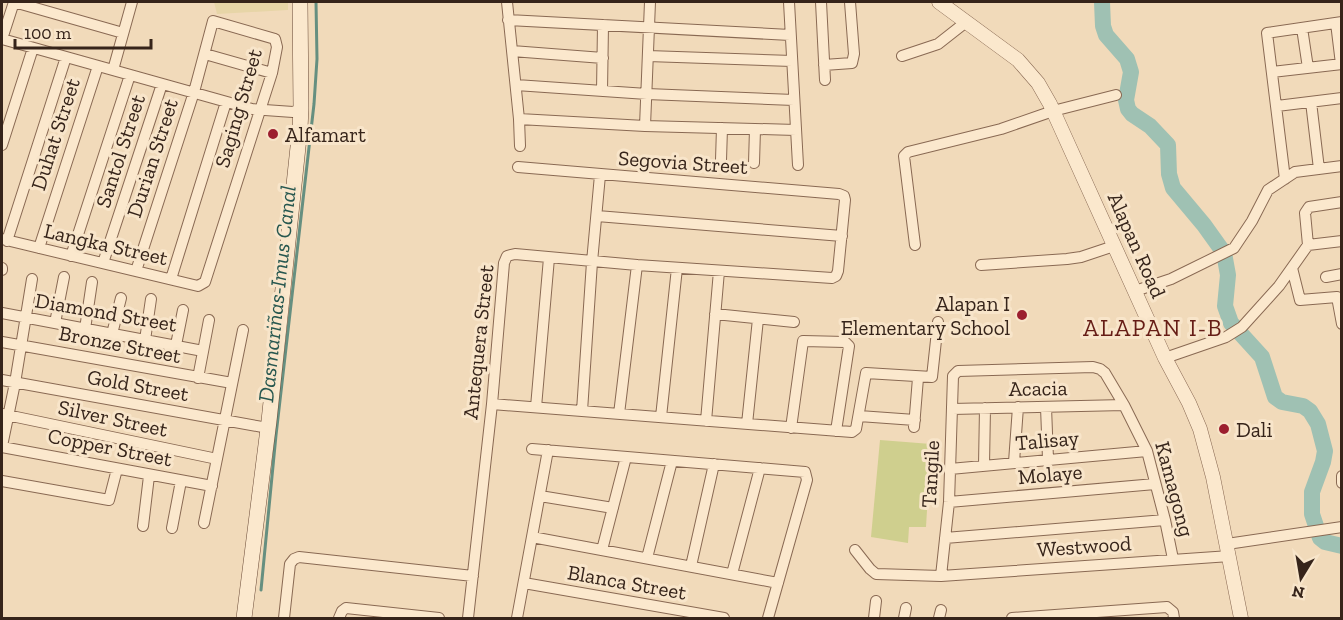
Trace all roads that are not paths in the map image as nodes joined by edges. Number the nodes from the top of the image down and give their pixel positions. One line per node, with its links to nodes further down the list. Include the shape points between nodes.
1 (14, 2): 17 (street); 19 (street)
2 (132, 2): 17 (street)
3 (300, 2): 49 (main road)
4 (507, 2): 11 (street)
5 (650, 2): 15 (street)
6 (789, 2): 18 (street)
7 (812, 2): 8 (street)
8 (822, 2): 28 (street)
9 (850, 2): 28 (street, via 852,63)
10 (939, 2): 12 (street, Alapan Road)
11 (508, 20): 14 (street); 21 (street)
12 (966, 22): 24 (street, via 938,44); 50 (street, Alapan Road, via 1018,60 1038,83)
13 (1339, 22): 16 (street); 29 (street)
14 (603, 25): 15 (street); 26 (street)
15 (649, 28): 18 (street); 23 (street)
16 (1302, 28): 31 (street); 33 (street, via 1268,31)
17 (123, 33): 32 (street)
18 (790, 35): 27 (street)
19 (2, 39): 20 (street)
20 (33, 48): 25 (street); 56 (street)
21 (512, 51): 26 (street); 38 (street)
22 (205, 54): 34 (street); 34 (street, Saging Street, via 213,21 275,39); 40 (street, Saging Street)
23 (648, 56): 27 (street); 41 (street)
24 (902, 56)
25 (66, 57): 30 (street); 69 (street)
26 (603, 58): 39 (street)
27 (792, 62): 44 (street)
28 (824, 64): 36 (street)
29 (1341, 64): 31 (street)
30 (98, 66): 32 (street); 74 (street, Duhat Street)
31 (1308, 68): 33 (street)
32 (113, 70): 35 (street)
33 (1272, 72): 47 (street)
34 (272, 73): 48 (street, Saging Street)
35 (130, 75): 37 (street); 75 (street)
36 (825, 80)
37 (162, 84): 40 (street); 78 (street, Santol Street)
38 (516, 85): 39 (street); 51 (street)
39 (602, 91): 41 (street)
40 (194, 92): 45 (street); 83 (street, Durian Street)
41 (647, 94): 44 (street); 52 (street)
42 (1116, 95): 50 (street)
43 (1341, 98): 46 (street)
44 (794, 100): 55 (street)
45 (226, 102): 48 (street); 89 (street)
46 (1311, 102): 47 (street); 63 (street)
47 (1277, 106): 65 (street)
48 (261, 109): 49 (street); 91 (street, Saging Street)
49 (301, 109): 135 (main road)
50 (1053, 111): 71 (street, via 906,154); 73 (street, Alapan Road)
51 (519, 119): 52 (street); 57 (street)
52 (645, 126): 53 (street)
53 (722, 128): 54 (street); 58 (street)
54 (755, 129): 55 (street); 59 (street)
55 (796, 130): 60 (street)
56 (2, 145)
57 (520, 146)
58 (721, 160)
59 (754, 163)
60 (798, 165)
61 (1341, 166): 63 (street)
62 (518, 167): 64 (street, Segovia Street)
63 (1319, 169): 65 (street, via 1295,172)
64 (600, 175): 67 (street); 68 (street, Segovia Street, via 839,194 845,200)
65 (1285, 179): 92 (street, via 1268,190 1234,248 1171,279)
66 (1341, 202): 72 (street, via 1306,210)
67 (597, 216): 68 (street); 77 (street)
68 (842, 236): 84 (street, Antequera Street, via 836,276 832,278)
69 (4, 240): 74 (street, Langka Street)
70 (1341, 242): 72 (street)
71 (915, 245)
72 (1308, 245): 82 (street)
73 (1114, 246): 80 (street, via 1067,260); 92 (street, Alapan Road)
74 (39, 248): 75 (street, Langka Street)
75 (71, 256): 78 (street, Langka Street)
76 (549, 258): 77 (street, Antequera Street); 120 (street, Antequera Street, via 515,254 507,256 504,263); 123 (street)
77 (592, 261): 79 (street, Antequera Street); 127 (street)
78 (103, 263): 83 (street, Langka Street)
79 (637, 265): 81 (street, Antequera Street); 128 (street)
80 (981, 266)
81 (677, 268): 84 (street, Antequera Street); 131 (street)
82 (1292, 268): 104 (street, via 1300,300 1337,297); 113 (street, via 1242,327 1226,337)
83 (136, 271): 89 (street, Langka Street)
84 (719, 271): 97 (street)
85 (1341, 274): 86 (street)
86 (1326, 277)
87 (64, 278): 103 (street)
88 (32, 279): 98 (street)
89 (171, 279): 91 (street, Langka Street)
90 (92, 282): 105 (street)
91 (202, 285)
92 (1135, 291): 113 (street, Alapan Road)
93 (121, 298): 107 (street)
94 (151, 299): 108 (street)
95 (183, 310): 111 (street)
96 (2, 313): 98 (street, Diamond Street)
97 (715, 314): 99 (street); 133 (street)
98 (26, 318): 103 (street, Diamond Street); 110 (street)
99 (758, 319): 101 (street); 134 (street)
100 (209, 320): 112 (street)
101 (794, 322)
102 (938, 322): 116 (street, via 933,375 929,379)
103 (55, 323): 105 (street, Diamond Street)
104 (1341, 324)
105 (85, 328): 107 (street, Diamond Street)
106 (243, 330): 119 (street)
107 (112, 334): 108 (street, Diamond Street)
108 (145, 340): 111 (street, Diamond Street)
109 (2, 342): 110 (street, Bronze Street)
110 (21, 345): 115 (street, Bronze Street); 118 (street)
111 (176, 345): 112 (street, Diamond Street)
112 (203, 351): 115 (street)
113 (1165, 358): 171 (street, Alapan Road, via 1200,429)
114 (955, 372): 121 (street, Kamagong, via 1100,369); 126 (street, Tangile)
115 (198, 378): 119 (street, Bronze Street)
116 (918, 378): 130 (street, via 866,373); 130 (street, via 915,423)
117 (2, 380): 118 (street, Gold Street)
118 (15, 383): 129 (street); 132 (street, Gold Street)
119 (232, 383): 132 (street)
120 (492, 404): 123 (street); 176 (street, Antequera Street)
121 (1125, 405): 122 (street, Acacia); 141 (street, Kamagong)
122 (1046, 406): 124 (street, Acacia); 144 (street)
123 (536, 407): 127 (street)
124 (1018, 407): 125 (street, Acacia); 146 (street)
125 (985, 408): 126 (street, Acacia); 148 (street)
126 (952, 409): 151 (street, Tangile)
127 (582, 411): 128 (street)
128 (619, 414): 131 (street)
129 (5, 415): 138 (street); 143 (street, Silver Street)
130 (859, 416): 137 (street, via 855,431)
131 (661, 417): 133 (street)
132 (225, 420): 135 (street, Gold Street); 143 (street)
133 (705, 421): 134 (street)
134 (747, 424): 136 (street)
135 (268, 428): 181 (main road)
136 (790, 428): 137 (street); 137 (street, via 803,342 845,342 849,346)
137 (836, 432)
138 (2, 446): 150 (street, Copper Street)
139 (532, 449): 140 (street)
140 (548, 450): 142 (street); 159 (street)
141 (1147, 452): 144 (street, Talisay); 157 (street, Kamagong)
142 (626, 457): 145 (street); 161 (street)
143 (217, 459): 158 (street)
144 (1048, 459): 146 (street, Talisay)
145 (672, 461): 147 (street); 172 (street)
146 (1014, 462): 148 (street, Talisay)
147 (714, 465): 149 (street); 174 (street)
148 (984, 465): 151 (street, Talisay)
149 (760, 468): 175 (street); 179 (street, via 807,475)
150 (117, 469): 152 (street, Copper Street); 154 (street, via 109,500)
151 (950, 469): 160 (street, Tangile)
152 (149, 476): 155 (street, Copper Street); 164 (street)
153 (1341, 476): 156 (street)
154 (2, 481)
155 (181, 481): 158 (street, Copper Street); 166 (street)
156 (1341, 483)
157 (1155, 484): 160 (street, Molaye); 162 (street, Kamagong)
158 (212, 486): 163 (street)
159 (540, 496): 161 (street); 167 (street)
160 (948, 502): 168 (street, Tangile)
161 (613, 508): 169 (street)
162 (1165, 520): 168 (street); 173 (street, Kamagong)
163 (204, 523)
164 (143, 526)
165 (1341, 527): 171 (street, Westwood, via 1305,531)
166 (172, 528)
167 (532, 537): 169 (street); 178 (street)
168 (945, 538): 177 (street, Tangile)
169 (602, 550): 172 (street)
170 (855, 550): 177 (street, Westwood, via 876,574)
171 (1228, 550): 173 (street, Westwood); 192 (street, Alapan Road)
172 (647, 558): 174 (street)
173 (1173, 559): 177 (street, Westwood)
174 (691, 566): 175 (street)
175 (732, 574): 179 (street)
176 (473, 576): 182 (street, via 299,557 290,564); 185 (street, Antequera Street)
177 (941, 576)
178 (524, 583): 186 (street); 187 (street, Blanca Street)
179 (778, 583): 188 (street)
180 (876, 602): 189 (street)
181 (244, 618)
182 (284, 618)
183 (339, 618): 184 (street, via 346,608)
184 (439, 618)
185 (468, 618)
186 (517, 618)
187 (724, 618)
188 (768, 618)
189 (874, 618)
190 (1012, 618): 191 (street, via 1167,607)
191 (1174, 618)
192 (1241, 618)

